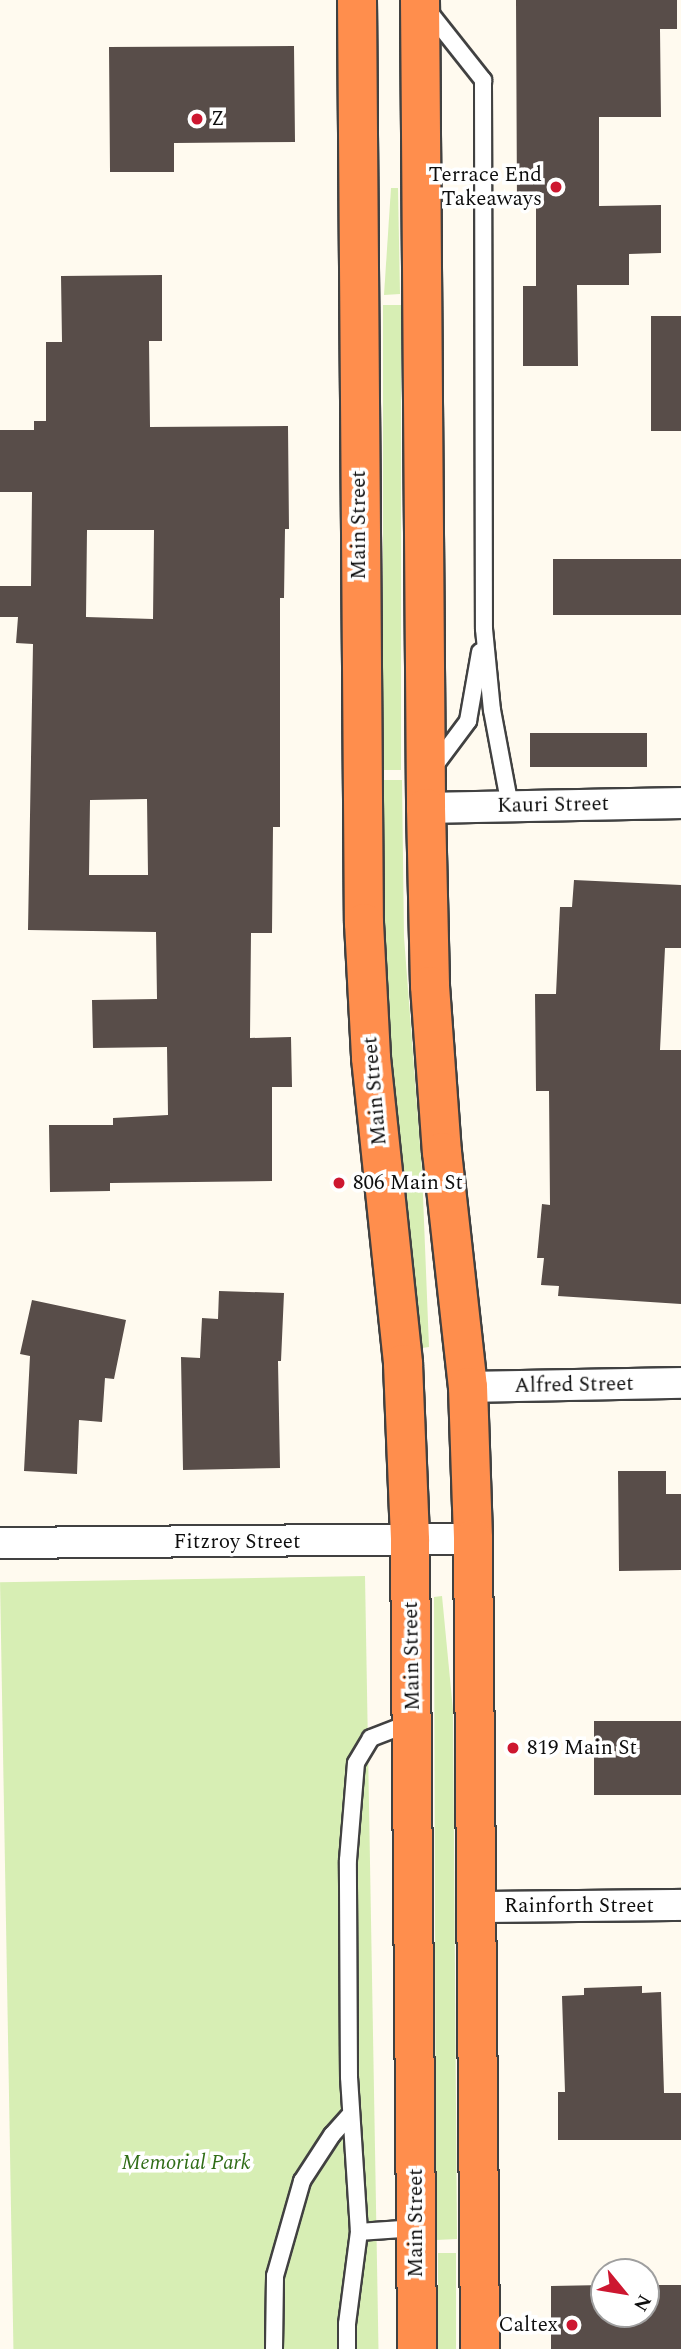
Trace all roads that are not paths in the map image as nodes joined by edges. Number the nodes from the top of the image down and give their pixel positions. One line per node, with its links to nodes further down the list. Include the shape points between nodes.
1 (357, 0): 10 (highway, Main Street, via 364,923 371,1058 403,1364)
2 (420, 0): 3 (lane, via 483,80); 4 (highway)
3 (484, 629): 4 (lane, via 468,720); 6 (lane, via 492,710)
4 (426, 793): 6 (street, Kauri Street); 8 (highway, via 430,986)
5 (681, 803): 6 (street, Kauri Street)
6 (510, 806)
7 (681, 1383): 8 (street, Alfred Street)
8 (468, 1387): 9 (highway)
9 (473, 1539): 10 (street, Fitzroy Street); 14 (highway)
10 (410, 1541): 11 (street, Fitzroy Street); 12 (highway, Main Street)
11 (0, 1543)
12 (413, 1721): 15 (lane, via 371,1738 356,1763 348,1860); 16 (highway, Main Street)
13 (681, 1905): 14 (street, Rainforth Street)
14 (476, 1907): 21 (highway)
15 (349, 2116): 17 (lane); 18 (lane, via 302,2181 275,2276)
16 (416, 2228): 17 (lane); 20 (highway, Main Street)
17 (359, 2232): 19 (lane)
18 (274, 2349)
19 (347, 2349)
20 (417, 2349)
21 (480, 2349)

